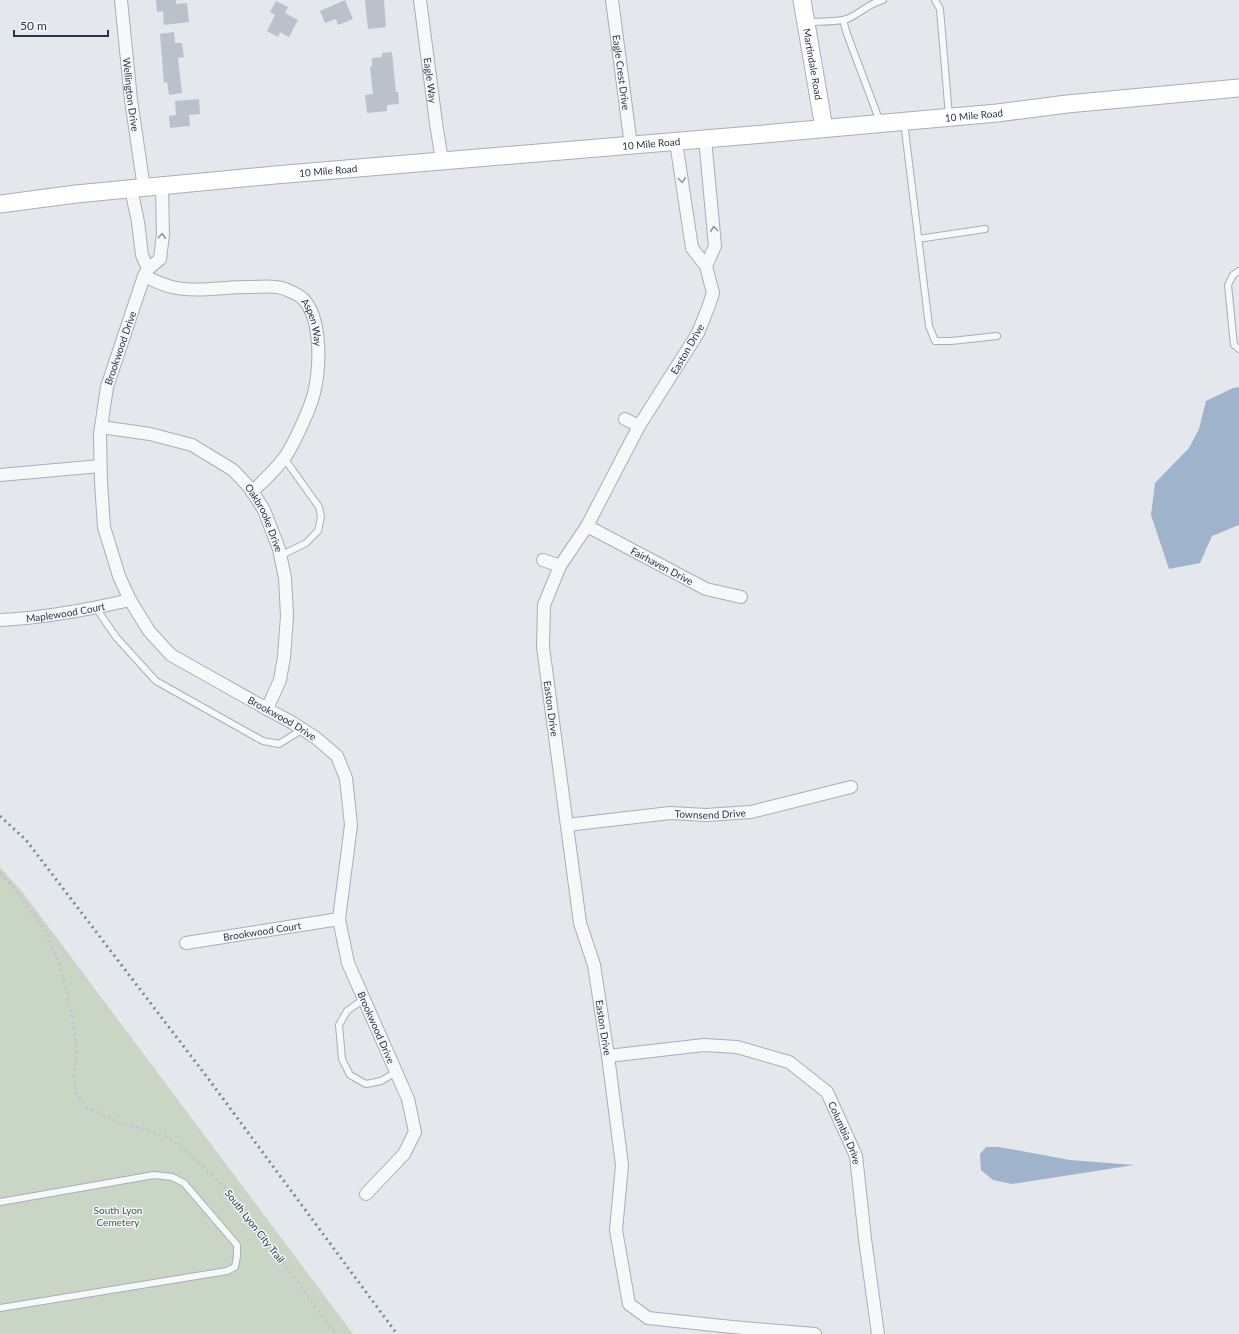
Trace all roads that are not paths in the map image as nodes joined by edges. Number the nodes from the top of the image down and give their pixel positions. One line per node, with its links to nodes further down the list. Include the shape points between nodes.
1 (121, 0): 19 (street, Wellington Drive)
2 (420, 0): 17 (street, Eagle Way)
3 (612, 0): 16 (street, Eagle Crest Drive)
4 (802, 0): 8 (main road, Martindale Road)
5 (882, 0): 7 (lane)
6 (935, 0): 10 (lane, via 940,9)
7 (843, 20): 8 (lane); 12 (lane)
8 (806, 22): 13 (main road, Martindale Road)
9 (1239, 88): 10 (main road, 10 Mile Road)
10 (949, 116): 11 (main road, 10 Mile Road)
11 (904, 120): 12 (main road, 10 Mile Road); 22 (lane)
12 (880, 123): 13 (main road, 10 Mile Road)
13 (824, 128): 14 (main road, 10 Mile Road)
14 (705, 139): 15 (main road, 10 Mile Road); 23 (street, one-way to 14, via 716,246)
15 (676, 142): 16 (main road, 10 Mile Road); 23 (street, Easton Drive, one-way to 23, via 692,248)
16 (631, 146): 17 (main road, 10 Mile Road)
17 (442, 161): 18 (main road, 10 Mile Road)
18 (162, 186): 19 (main road, 10 Mile Road); 25 (street, Brookwood Drive, one-way to 18, via 160,259 163,234)
19 (138, 188): 20 (main road, 10 Mile Road); 25 (street, via 138,222)
20 (0, 204)
21 (985, 229): 22 (lane)
22 (918, 239): 26 (lane, via 929,326 935,341)
23 (706, 266): 29 (street, Easton Drive, via 712,293 698,333)
24 (1239, 271): 27 (lane, via 1233,275 1228,285 1234,345)
25 (146, 273): 30 (street, Brookwood Drive, via 107,387); 31 (street, Aspen Way, via 164,285 174,288 274,287 285,289 305,300 313,316 318,342 318,370 314,394)
26 (997, 336)
27 (1239, 349)
28 (625, 419): 29 (street)
29 (639, 426): 35 (street, Easton Drive)
30 (101, 427): 32 (street, Brookwood Drive); 34 (street, Oakbrooke Drive, via 150,434 192,445 233,470)
31 (284, 458): 34 (street, Aspen Way); 36 (lane, via 318,507 321,517 318,530 306,543)
32 (100, 466): 33 (street); 40 (street, Brookwood Drive, via 104,527 119,576)
33 (0, 475)
34 (252, 492): 36 (street, Oakbrooke Drive, via 264,510)
35 (587, 526): 38 (street, Easton Drive); 39 (street, Fairhaven Drive, via 706,589)
36 (280, 556): 43 (street, Oakbrooke Drive, via 285,578 285,650 280,680)
37 (542, 560): 38 (street)
38 (560, 566): 46 (street, Easton Drive, via 544,605 543,647)
39 (741, 597)
40 (130, 600): 41 (street, Maplewood Court); 43 (street, Brookwood Drive, via 149,631 171,655)
41 (96, 608): 42 (street, Maplewood Court); 44 (lane, via 116,636 156,681 263,741 279,744)
42 (0, 620)
43 (267, 709): 44 (street, Brookwood Drive)
44 (303, 729): 47 (street, Brookwood Drive, via 337,756 346,778 351,825)
45 (851, 787): 46 (street, Townsend Drive, via 751,812 706,815 670,812)
46 (567, 825): 50 (street, Easton Drive, via 580,922 594,965)
47 (338, 920): 48 (street, Brookwood Court); 49 (street, Brookwood Drive, via 348,963)
48 (186, 943)
49 (364, 999): 51 (street, Brookwood Drive); 51 (lane, via 347,1011 339,1024 342,1059 350,1075 366,1084 381,1081)
50 (608, 1056): 55 (street, Easton Drive, via 622,1166 616,1230 629,1304 648,1318); 56 (street, Columbia Drive, via 704,1045 737,1047 789,1062 827,1092 856,1156)
51 (396, 1072): 52 (street, Brookwood Drive, via 408,1099 415,1132 404,1154)
52 (366, 1194)
53 (0, 1202): 54 (lane, via 154,1175 172,1177 184,1183 237,1246 237,1256 235,1267 227,1271)
54 (0, 1308)
55 (815, 1334)
56 (878, 1334)

